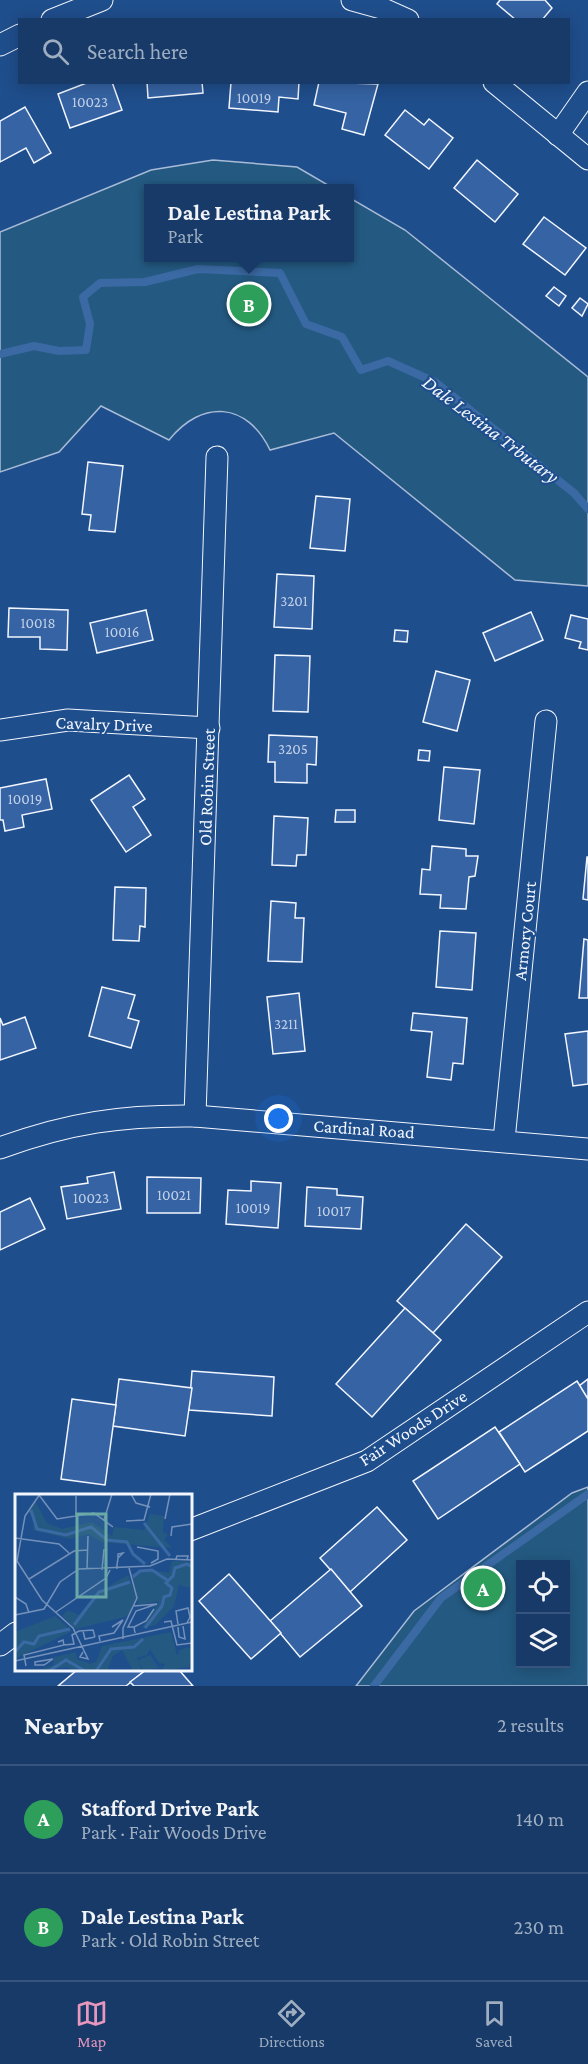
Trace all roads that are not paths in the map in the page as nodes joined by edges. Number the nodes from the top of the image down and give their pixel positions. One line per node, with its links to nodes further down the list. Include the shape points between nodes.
1 (102, 0): 3 (street)
2 (352, 0): 4 (street)
3 (57, 18)
4 (404, 18)
5 (18, 36): 6 (street)
6 (0, 45)
7 (496, 84): 9 (street)
8 (588, 92): 9 (street)
9 (558, 135): 10 (street)
10 (588, 159)
11 (218, 457): 13 (street, Old Robin Street)
12 (546, 721): 16 (street, Armory Court)
13 (209, 728): 14 (street, Cavalry Drive, via 68,720); 15 (street, Old Robin Street)
14 (0, 730)
15 (195, 1116): 16 (street, Cardinal Road); 17 (street, Cardinal Road, via 101,1119)
16 (504, 1140): 18 (street, Cardinal Road)
17 (0, 1148)
18 (588, 1149)
19 (588, 1312): 20 (street, Fair Woods Drive, via 367,1461)
20 (192, 1529)
21 (15, 1634): 22 (street)
22 (0, 1645)

